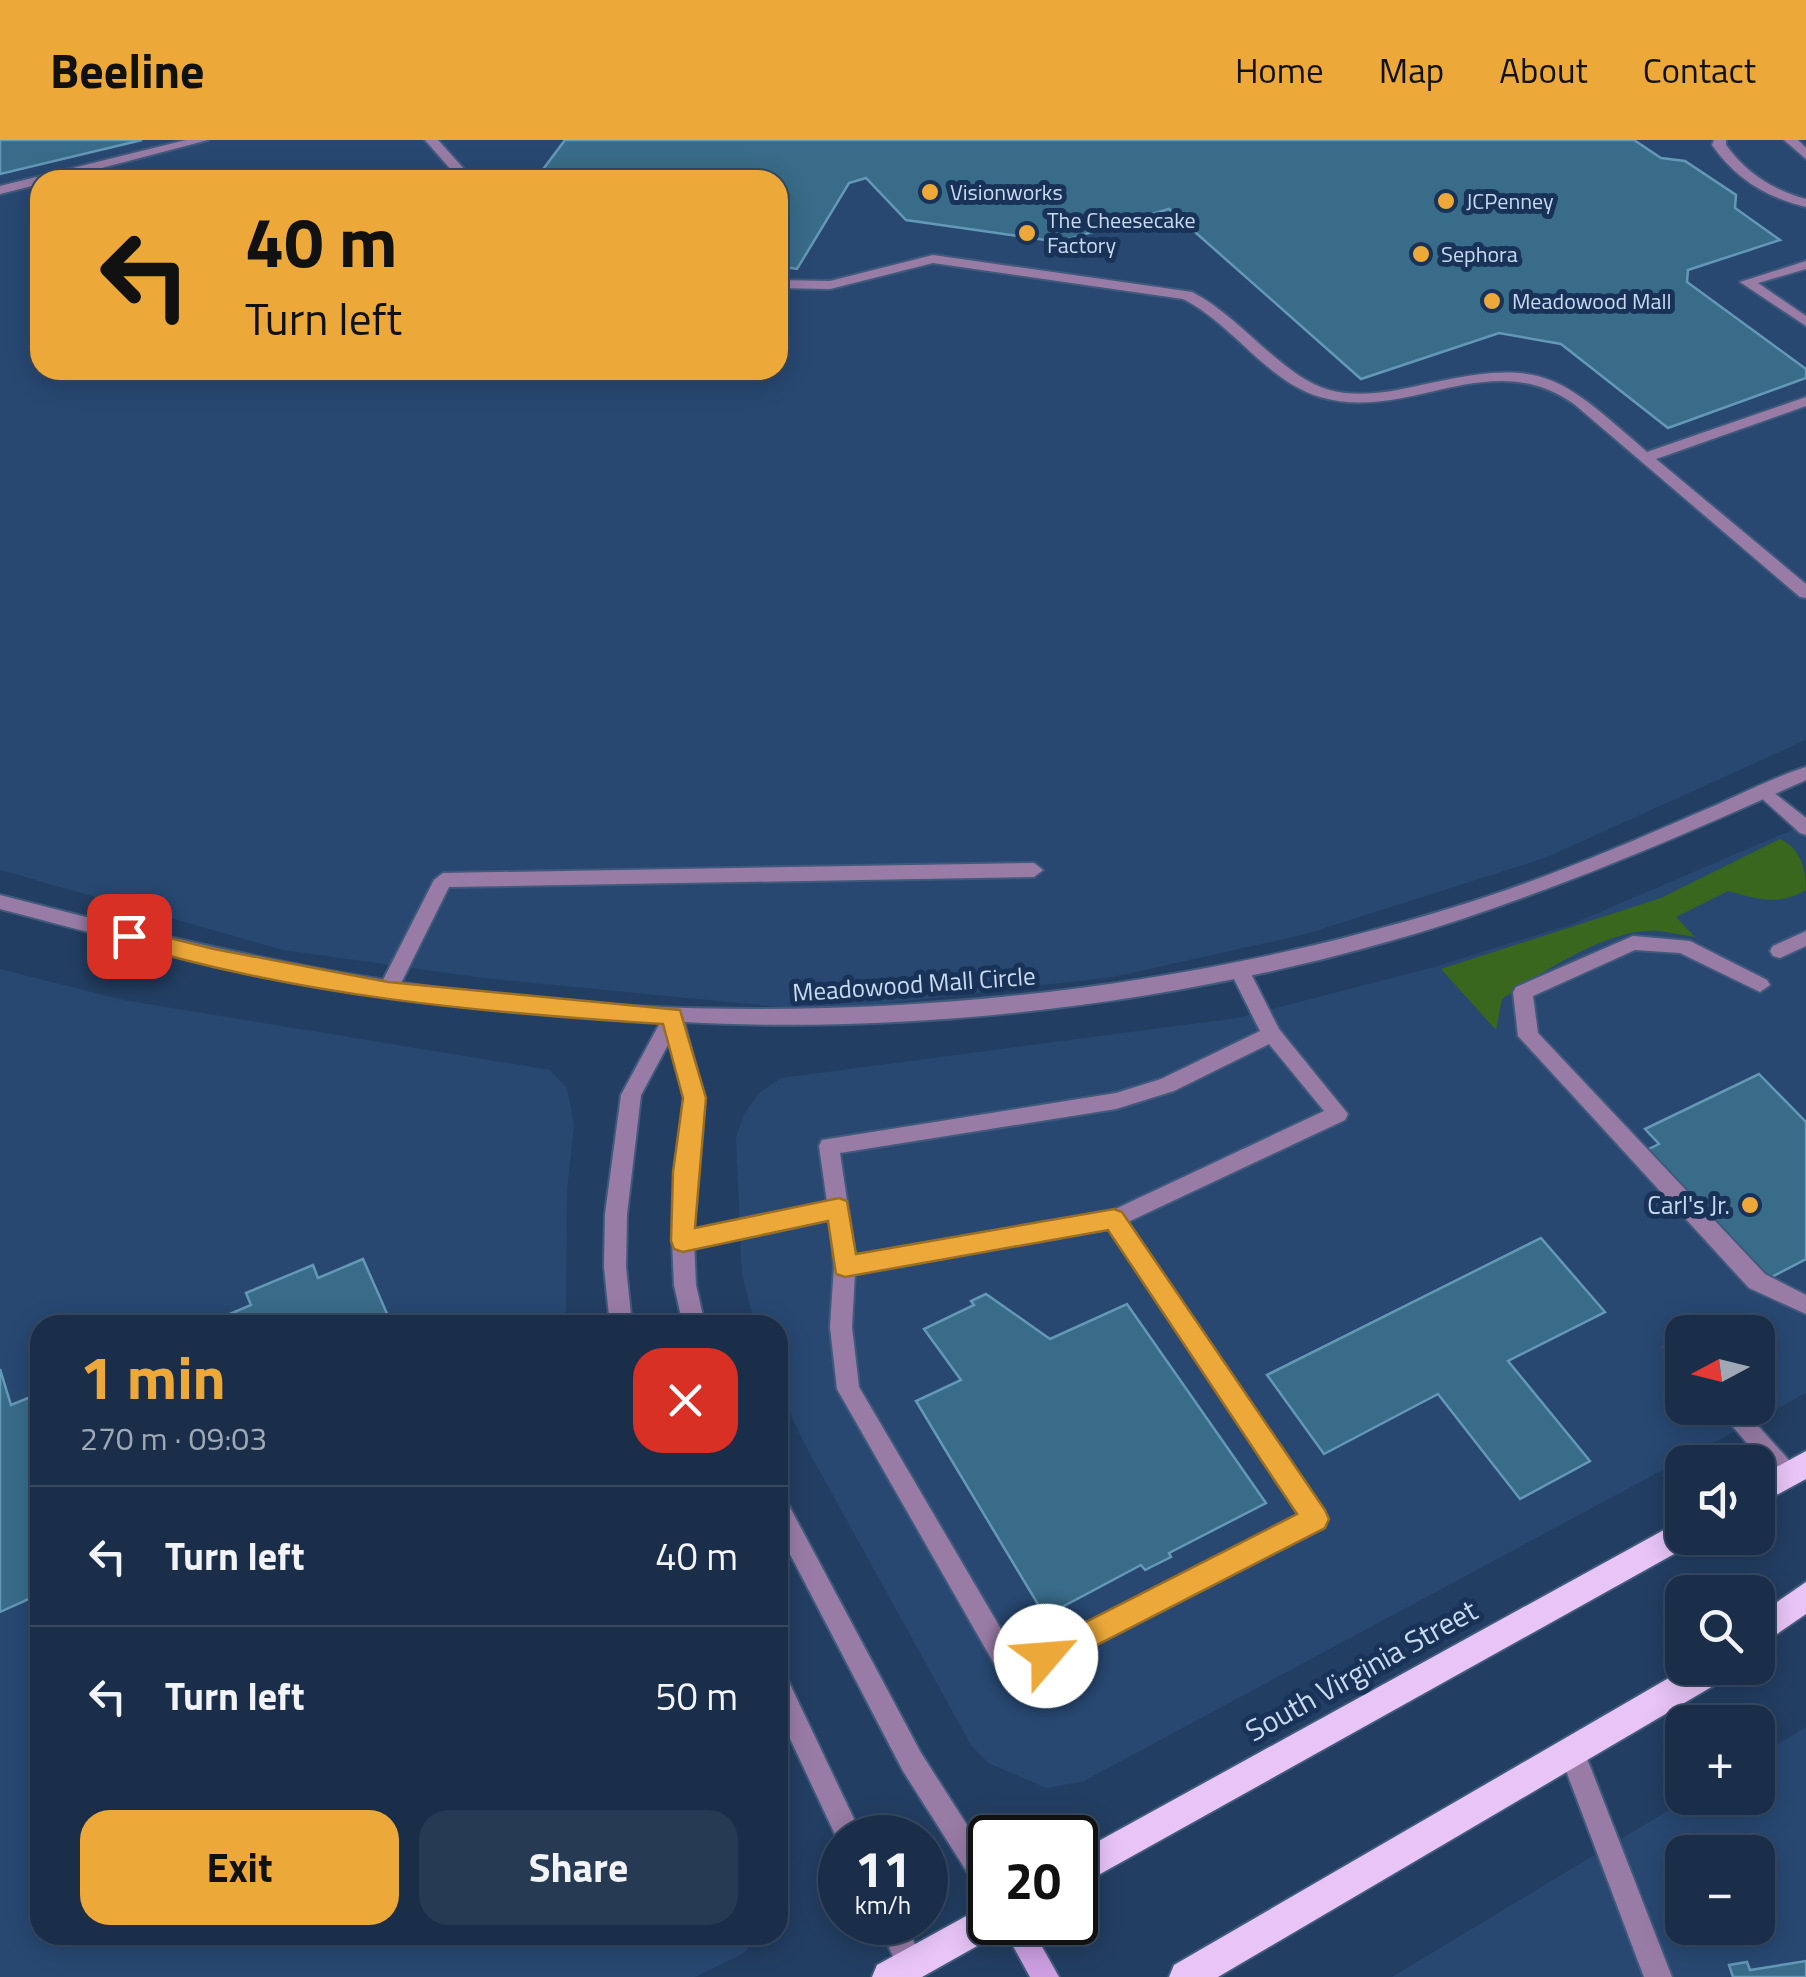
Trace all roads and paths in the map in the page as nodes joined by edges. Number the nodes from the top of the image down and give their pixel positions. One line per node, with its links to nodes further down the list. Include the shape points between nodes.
1 (202, 140): 6 (street)
2 (431, 140): 7 (street)
3 (1720, 140): 10 (street, via 1729,162 1783,199)
4 (1790, 140): 5 (street)
5 (1806, 155)
6 (81, 170)
7 (457, 170)
8 (30, 183): 9 (street)
9 (0, 190)
10 (1806, 203)
11 (1806, 264): 13 (street, via 1747,282)
12 (788, 284): 15 (street, via 830,285 933,259 1187,295 1207,303 1324,394 1354,399 1525,376 1574,397)
13 (1806, 322)
14 (1806, 401): 15 (street)
15 (1645, 458): 16 (street)
16 (1806, 593)
17 (1806, 772): 18 (street, Meadowood Mall Circle)
18 (1764, 791): 19 (street); 24 (street, Meadowood Mall Circle, via 1523,891)
19 (1806, 828)
20 (1034, 870): 26 (street, via 443,880)
21 (0, 902): 26 (street, Meadowood Mall Circle, via 214,958)
22 (1806, 938): 23 (street)
23 (1780, 951)
24 (1239, 969): 27 (street, Meadowood Mall Circle, via 992,1005 775,1019); 28 (street)
25 (1760, 986): 33 (street, via 1683,946 1633,943 1523,992 1528,1036 1757,1281)
26 (388, 990): 27 (street, Meadowood Mall Circle)
27 (672, 1016): 31 (street, via 694,1098); 34 (street, via 631,1094 616,1214)
28 (1272, 1034): 29 (street, via 1116,1102 829,1146); 30 (street, via 1338,1114)
29 (839, 1208): 31 (street); 32 (street)
30 (1114, 1219): 32 (street); 32 (street, via 1316,1519 1013,1674 848,1389 841,1326)
31 (683, 1241): 35 (street)
32 (845, 1266)
33 (1806, 1305)
34 (620, 1315)
35 (692, 1315)
36 (1747, 1425): 37 (street)
37 (1797, 1470): 38 (main road)
38 (1775, 1482)
39 (788, 1527): 47 (street, via 912,1762)
40 (1665, 1543): 48 (main road, South Virginia Street)
41 (1806, 1596): 42 (main road)
42 (1775, 1620)
43 (1685, 1685): 45 (main road)
44 (788, 1708): 46 (street)
45 (1572, 1752): 54 (main road); 55 (street)
46 (839, 1815)
47 (968, 1850)
48 (1098, 1859)
49 (968, 1934): 52 (main road)
50 (897, 1945): 52 (street)
51 (1026, 1945): 53 (main road)
52 (905, 1973)
53 (1044, 1975)
54 (1186, 1977)
55 (1658, 1977)

